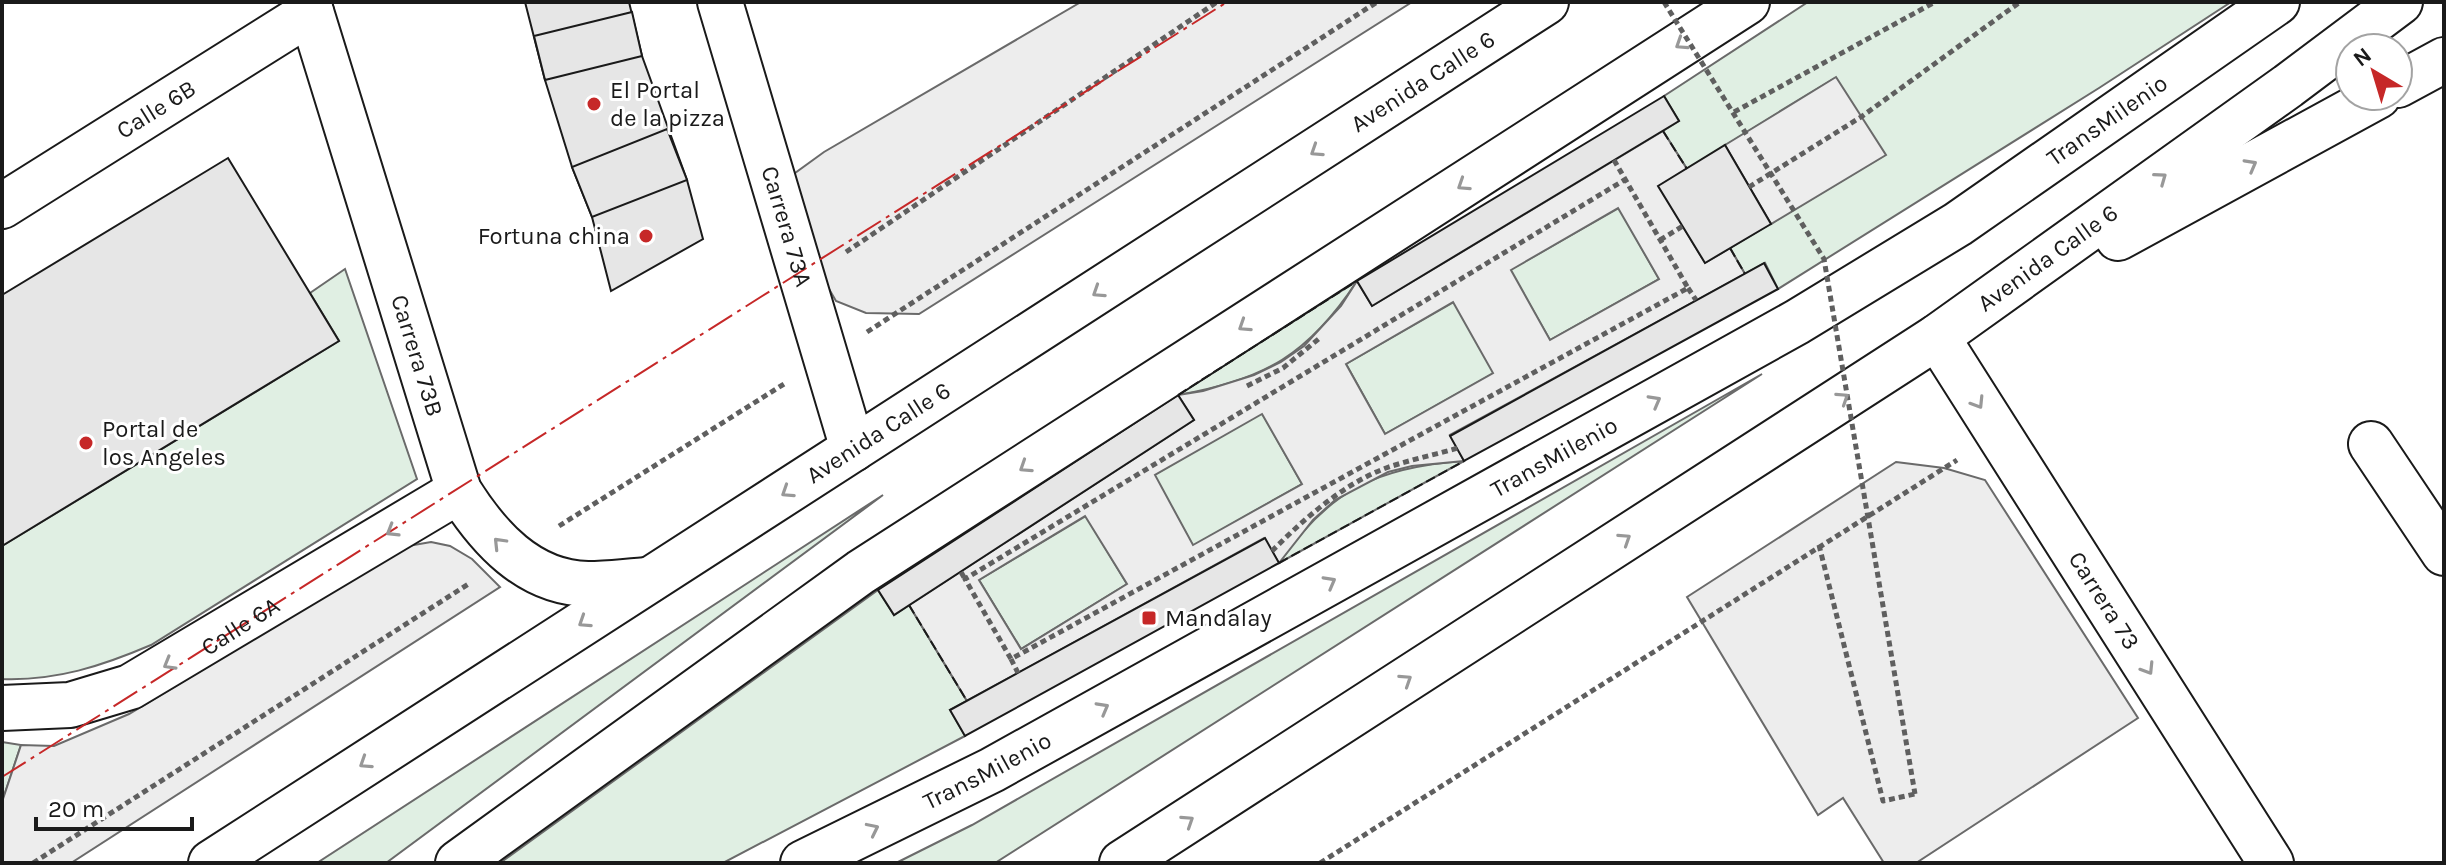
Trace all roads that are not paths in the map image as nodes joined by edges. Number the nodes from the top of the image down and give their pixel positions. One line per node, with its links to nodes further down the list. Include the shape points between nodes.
1 (720, 2): 13 (main road, Carrera 73A)
2 (1546, 2): 13 (main road, Avenida Calle 6, one-way to 13)
3 (1747, 2): 19 (main road, one-way to 19, via 861,572)
4 (2277, 2): 20 (main road, TransMilenio, one-way to 4, via 992,770 1797,322 1958,224)
5 (2400, 2): 11 (main road, Avenida Calle 6, one-way to 5)
6 (310, 7): 10 (main road, Calle 6B); 14 (main road, Carrera 73B)
7 (2444, 60): 8 (main road)
8 (2414, 76)
9 (2349, 112): 11 (main road, one-way to 9)
10 (2, 206)
11 (1937, 337): 21 (main road, Avenida Calle 6, one-way to 11); 22 (main road, Carrera 73, one-way to 22)
12 (2371, 444): 15 (main road)
13 (853, 449): 16 (main road, Avenida Calle 6, one-way to 16)
14 (459, 491): 16 (main road, Carrera 73B, one-way to 14, via 585,584 547,576 512,556 479,522); 17 (main road, Calle 6A, one-way to 17, via 130,687 70,705)
15 (2444, 553)
16 (649, 580): 18 (main road, Avenida Calle 6, one-way to 18)
17 (2, 708)
18 (211, 863)
19 (458, 863)
20 (803, 863)
21 (1122, 863)
22 (2271, 863)

